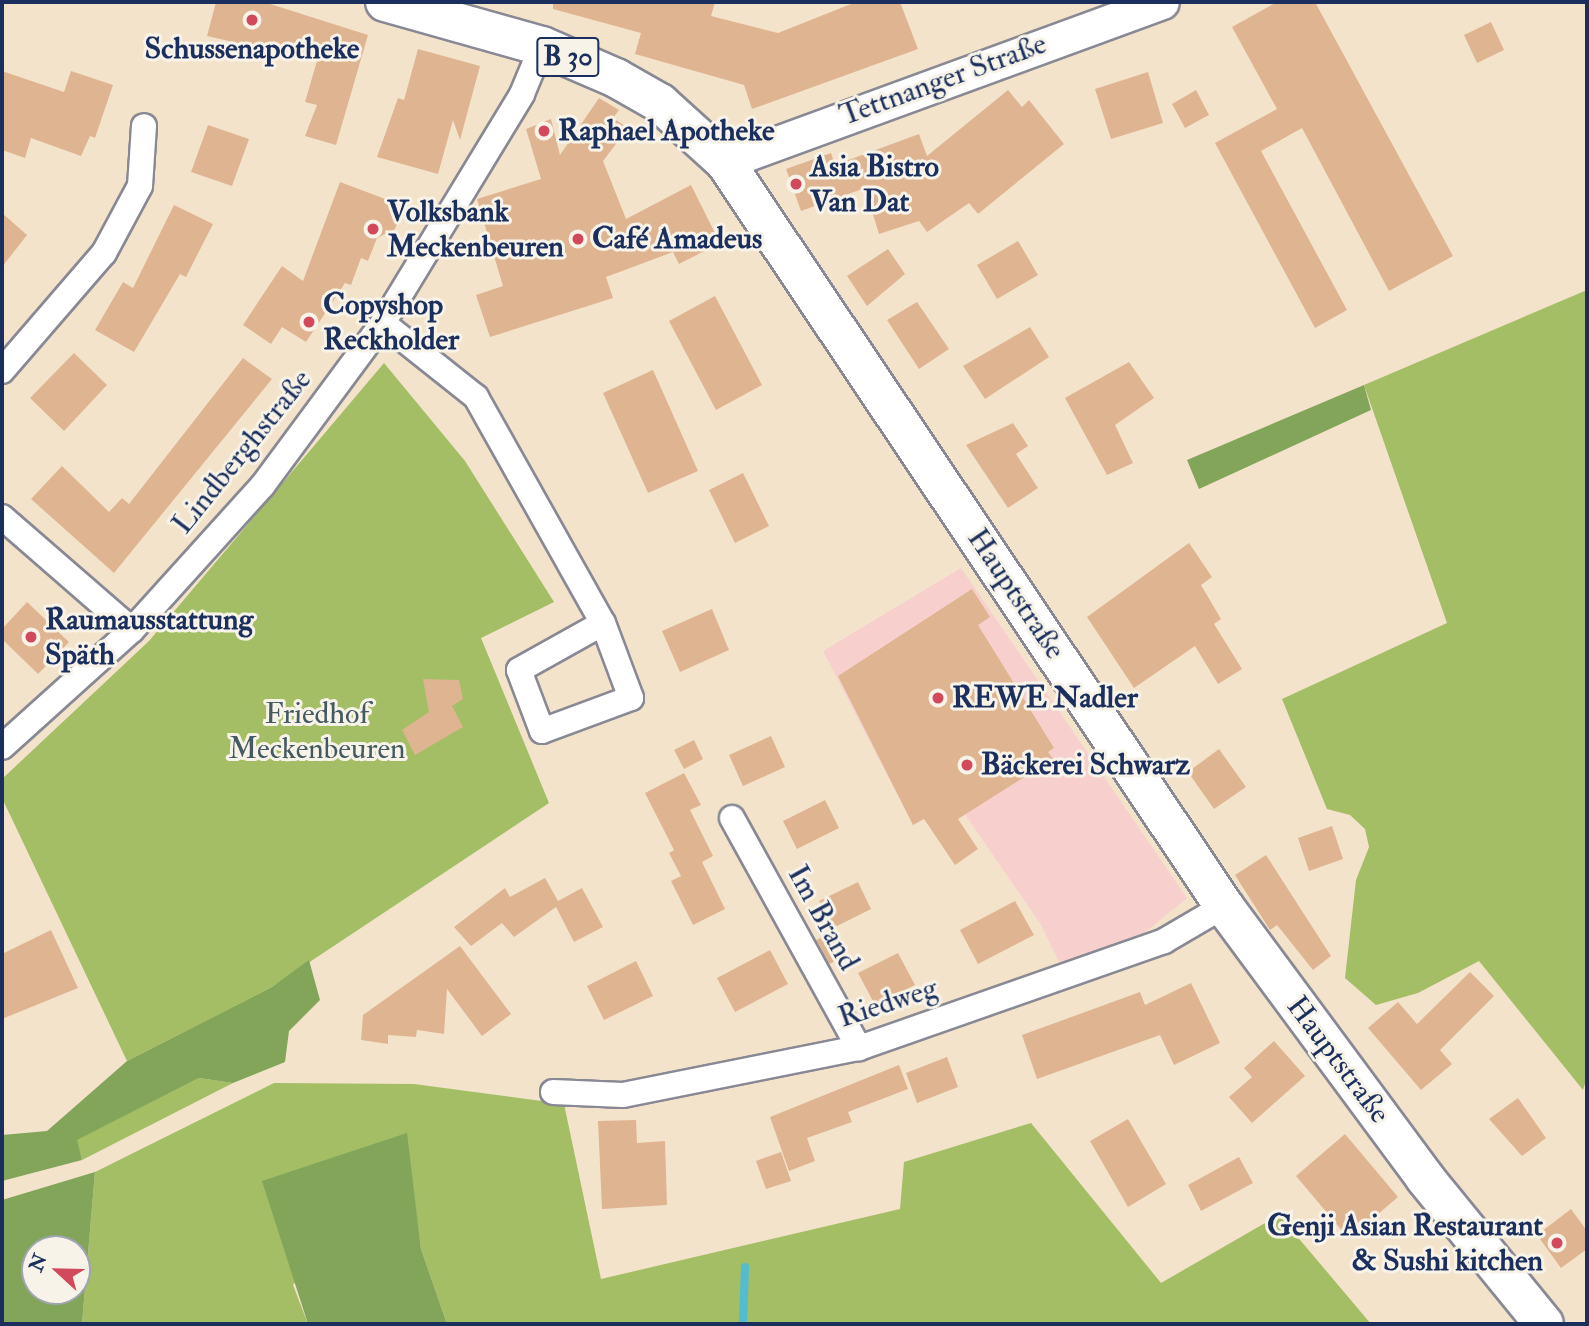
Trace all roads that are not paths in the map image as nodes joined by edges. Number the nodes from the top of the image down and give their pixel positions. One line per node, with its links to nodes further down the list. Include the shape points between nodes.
1 (386, 2): 3 (main road, Hauptstraße / B 30)
2 (1162, 2): 5 (main road, Tettnanger Straße)
3 (542, 46): 5 (main road, Hauptstraße / B 30, via 660,103); 6 (street, Lindberghstraße, via 522,93)
4 (144, 126): 7 (street, via 140,186 104,253)
5 (725, 162): 13 (main road, Hauptstraße / B 30)
6 (383, 323): 9 (street, via 476,397); 10 (street, Lindberghstraße, via 263,485)
7 (2, 370)
8 (2, 517): 10 (street)
9 (603, 623): 9 (street, via 519,670 542,731 631,698)
10 (132, 630): 11 (street, Lindberghstraße)
11 (2, 747)
12 (732, 818): 14 (street, Im Brand)
13 (1224, 906): 14 (street, Riedweg, via 1164,941); 16 (main road, Hauptstraße / B 30, via 1425,1178)
14 (859, 1048): 15 (street, Riedweg, via 623,1095)
15 (554, 1092)
16 (1544, 1324)

